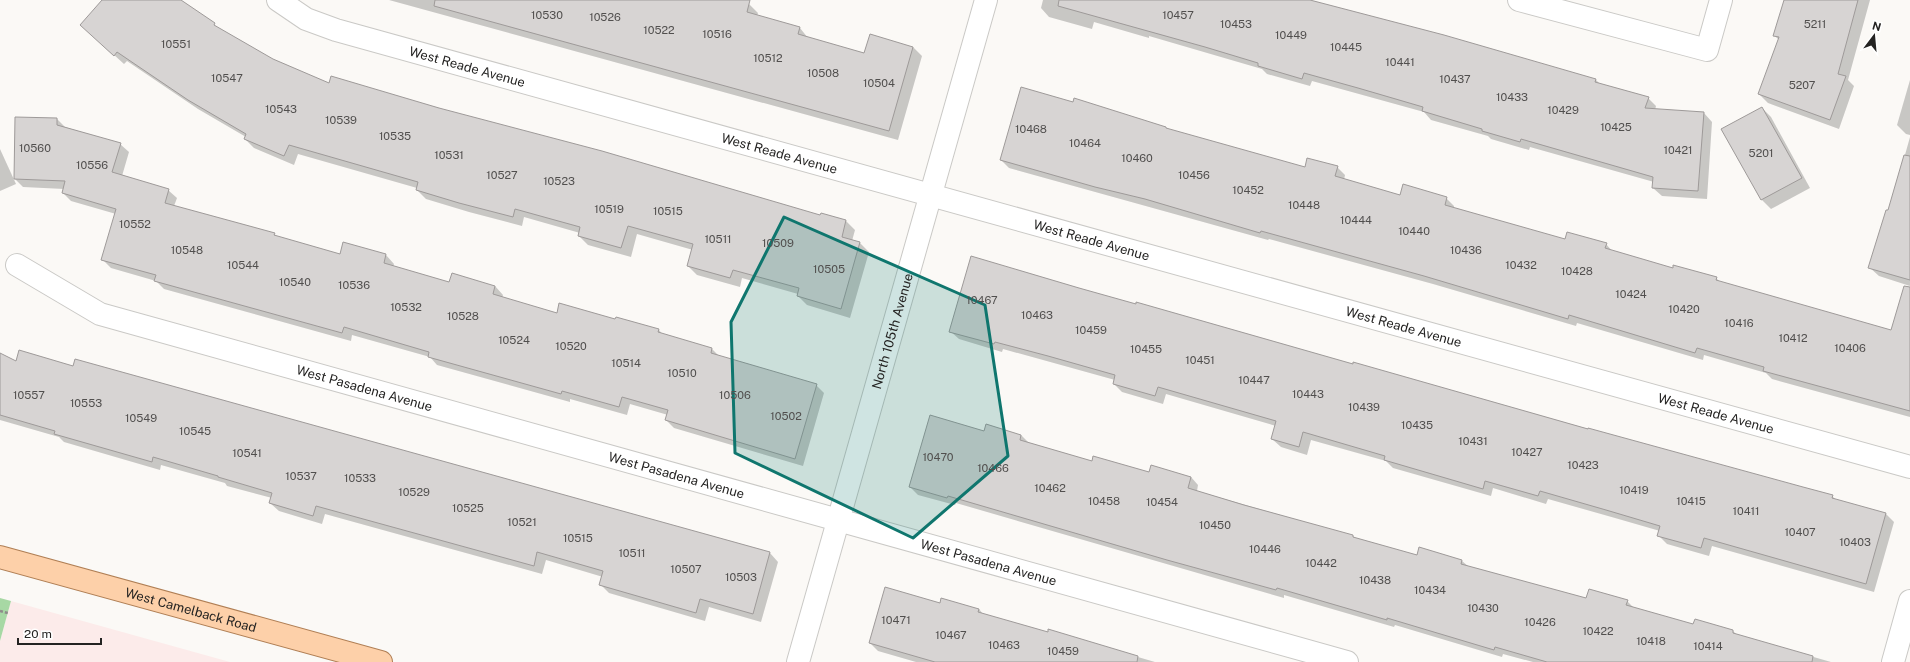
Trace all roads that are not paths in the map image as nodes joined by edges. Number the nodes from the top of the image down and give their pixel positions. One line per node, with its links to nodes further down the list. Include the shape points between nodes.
1 (278, 0): 5 (street, West Reade Avenue, via 306,19 336,30)
2 (986, 0): 5 (street, North 105th Avenue)
3 (1519, 0): 4 (street, via 1707,50)
4 (1721, 0)
5 (931, 195): 7 (street, West Reade Avenue); 8 (street, North 105th Avenue)
6 (17, 265): 8 (street, West Pasadena Avenue, via 100,314)
7 (1910, 467)
8 (838, 521): 13 (street, North 105th Avenue); 14 (street, West Pasadena Avenue)
9 (0, 557): 12 (main road, West Camelback Road)
10 (1910, 601): 11 (street)
11 (1906, 628): 15 (street)
12 (381, 662)
13 (798, 662)
14 (1347, 662)
15 (1893, 662)

